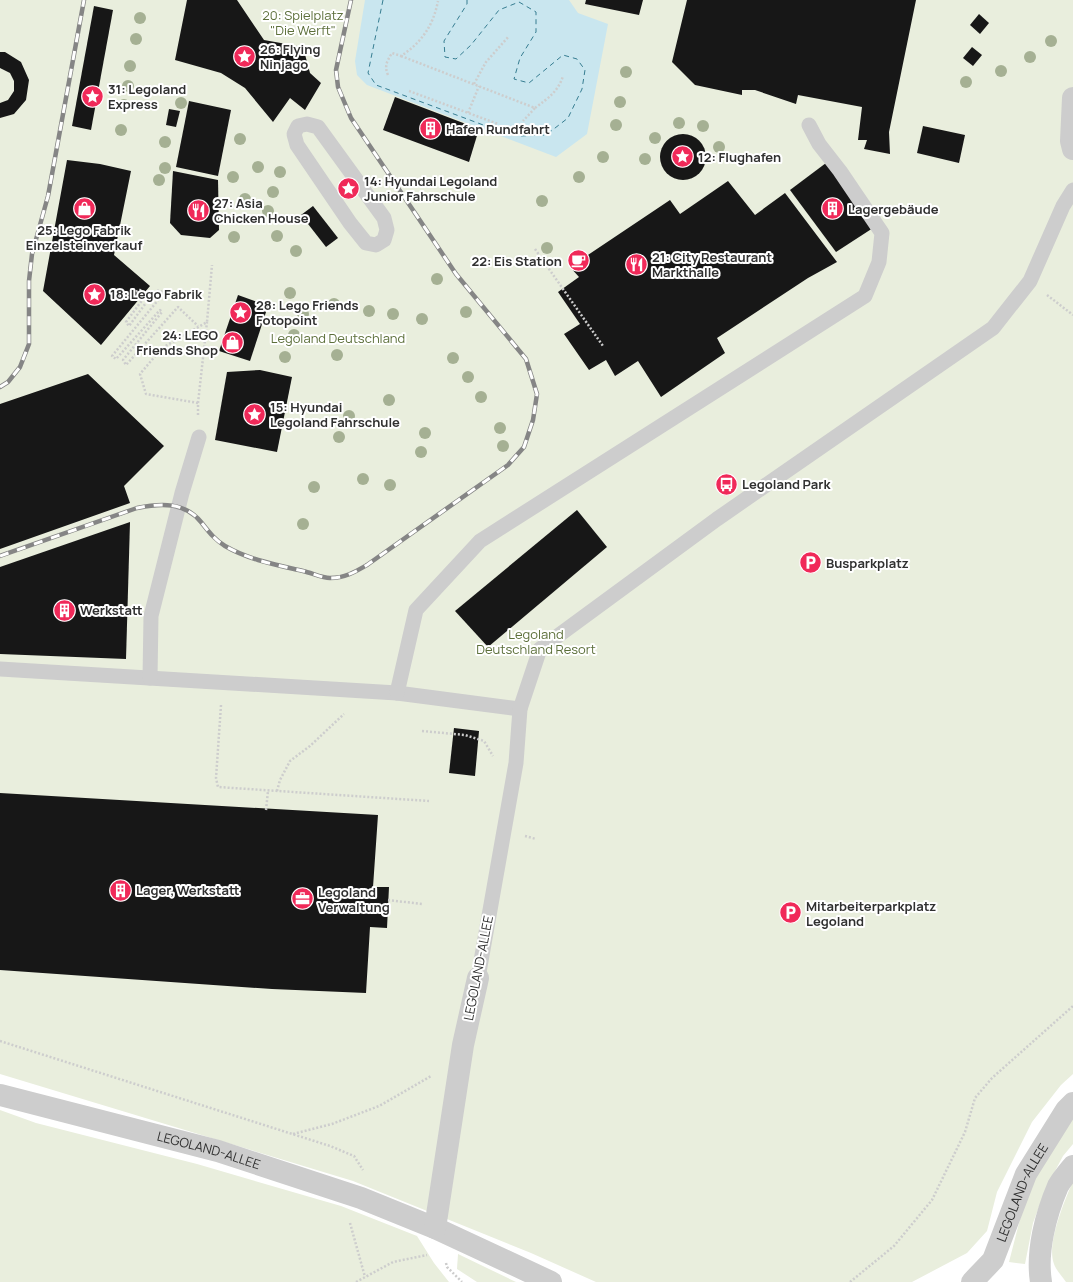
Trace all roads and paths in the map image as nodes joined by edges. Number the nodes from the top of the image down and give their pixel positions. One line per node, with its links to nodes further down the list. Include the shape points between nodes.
1 (438, 1): 3 (path, via 432,24 417,43)
2 (509, 36): 6 (path, via 486,62)
3 (401, 56): 4 (path, via 392,53 386,63 385,70); 6 (path)
4 (388, 75)
5 (563, 76): 10 (path, via 554,94)
6 (474, 84): 7 (path)
7 (479, 86): 10 (path); 11 (path)
8 (409, 91): 11 (path)
9 (1073, 98): 15 (street)
10 (535, 108): 12 (path)
11 (468, 113): 13 (path)
12 (523, 121)
13 (498, 124)
14 (809, 125): 29 (lane, via 819,144 882,233 879,262 865,296 480,541 416,610)
15 (1073, 149)
16 (1073, 190): 30 (lane, LEGOLAND-ALLEE, via 1063,206 1030,281 993,328 717,519 540,649)
17 (350, 223): 17 (lane, via 366,242 376,245 384,240 387,230 384,218 318,127 307,124 298,126 294,134 297,145)
18 (535, 249): 23 (path)
19 (212, 264): 21 (path)
20 (132, 293): 22 (path, via 140,290 146,295 126,322 129,326 151,296 158,290 164,293 112,356 116,359 160,310 162,312 123,360 126,365 178,307)
21 (207, 322): 22 (path); 22 (path, via 198,403 146,394 140,374 162,348)
22 (198, 326)
23 (603, 346)
24 (199, 437): 26 (lane, via 151,616)
25 (0, 669): 26 (lane)
26 (150, 678): 27 (lane)
27 (221, 682): 28 (lane); 33 (path, via 216,778 218,787)
28 (364, 691): 29 (lane); 34 (path, via 335,724 290,761)
29 (397, 693): 30 (lane)
30 (520, 709): 32 (lane, LEGOLAND-ALLEE)
31 (422, 731): 32 (path, via 465,735 484,741 490,749 491,756)
32 (516, 763): 39 (lane, LEGOLAND-ALLEE)
33 (268, 791): 34 (path); 36 (path)
34 (277, 791): 35 (path)
35 (429, 801)
36 (266, 810)
37 (388, 900): 38 (path)
38 (422, 904)
39 (478, 978): 48 (street, LEGOLAND-ALLEE, via 463,1045)
40 (1073, 1006): 53 (path, via 992,1078 975,1098 965,1132 932,1200 894,1246)
41 (0, 1041): 45 (path)
42 (433, 1075): 45 (path, via 379,1106 332,1124)
43 (0, 1095): 47 (street, LEGOLAND-ALLEE, via 218,1151)
44 (1073, 1104): 54 (street, LEGOLAND-ALLEE, via 1066,1110 1026,1174 993,1260)
45 (293, 1135): 47 (path, via 354,1156 363,1169)
46 (1073, 1166): 55 (street, via 1059,1184 1045,1226 1039,1269)
47 (361, 1198): 48 (street, LEGOLAND-ALLEE); 50 (path, via 350,1224)
48 (435, 1228): 52 (street, LEGOLAND-ALLEE)
49 (429, 1255): 50 (path, via 393,1262)
50 (366, 1277): 51 (path)
51 (356, 1282)
52 (551, 1282)
53 (850, 1282)
54 (972, 1282)
55 (1041, 1282)

